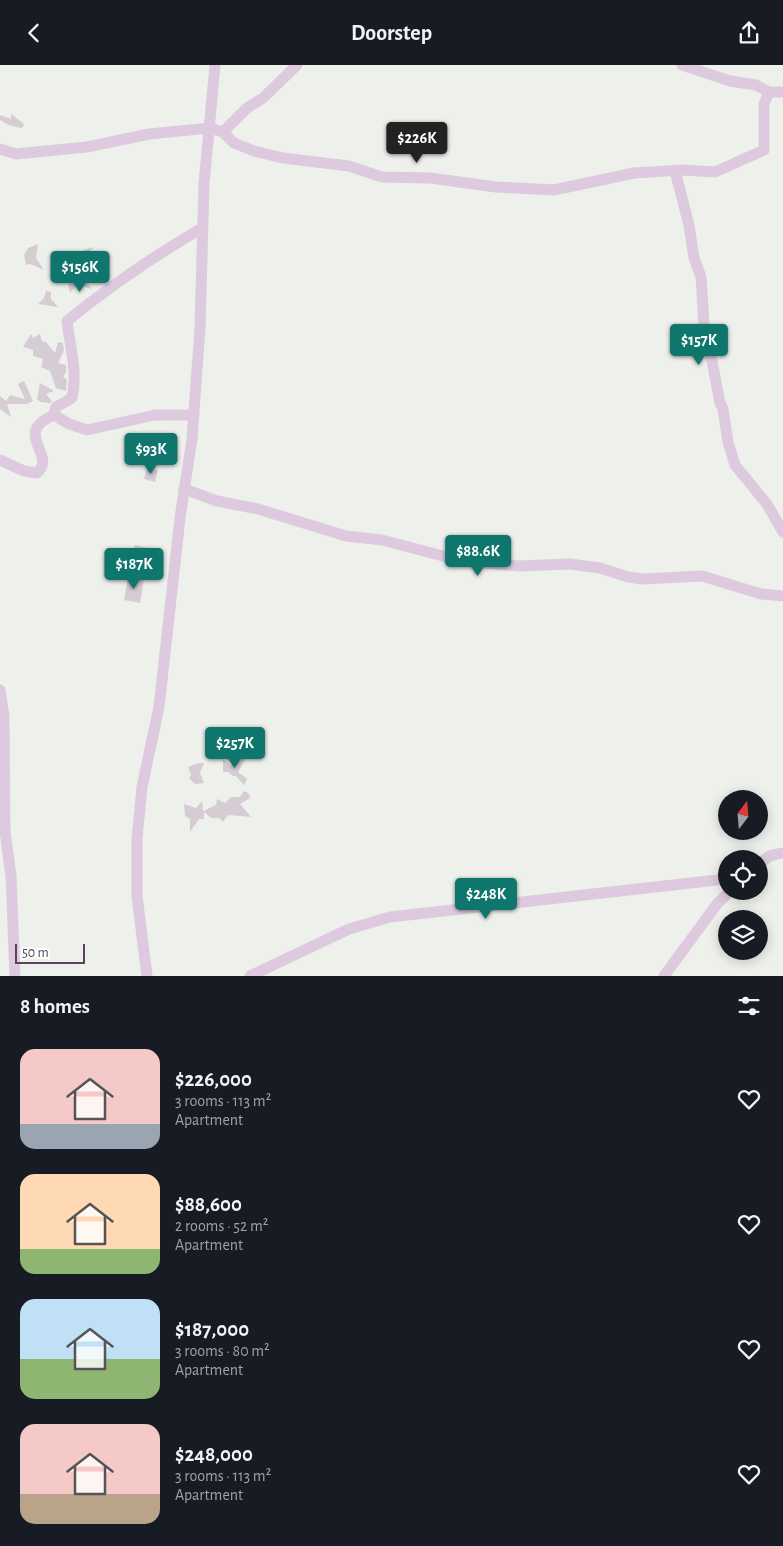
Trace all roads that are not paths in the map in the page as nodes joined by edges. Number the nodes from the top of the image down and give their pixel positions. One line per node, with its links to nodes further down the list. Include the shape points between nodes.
1 (215, 65): 6 (street)
2 (297, 65): 7 (street)
3 (682, 65): 4 (street, via 730,81 756,85)
4 (769, 92): 5 (street); 9 (street, via 764,104 762,152 715,172)
5 (783, 92)
6 (210, 128): 7 (street); 8 (street, via 149,134 87,147 16,154); 10 (street)
7 (223, 132): 9 (street, via 234,143 283,158 328,162 382,177 430,178 496,187 554,189 614,176)
8 (0, 149)
9 (675, 171): 15 (street, via 700,277 705,341 723,409 728,443 735,465 767,504)
10 (202, 228): 11 (street, via 147,261 67,321 76,383 72,399 56,407); 12 (street)
11 (54, 415): 12 (street, via 87,430 155,415); 13 (street, via 42,420 35,429 35,439 45,461 38,473 24,471)
12 (194, 415): 14 (street)
13 (0, 460)
14 (184, 489): 16 (street, via 346,536 382,540 462,561 520,566 570,564 642,579 702,576 761,594); 23 (street, via 159,707 142,787 137,839 137,896)
15 (783, 532)
16 (783, 596)
17 (0, 690): 22 (street, via 4,716 5,831 11,876)
18 (783, 853): 19 (street)
19 (768, 857)
20 (718, 880): 24 (street, via 390,917 349,929)
21 (721, 900): 25 (street)
22 (15, 976)
23 (147, 976)
24 (250, 976)
25 (664, 976)

